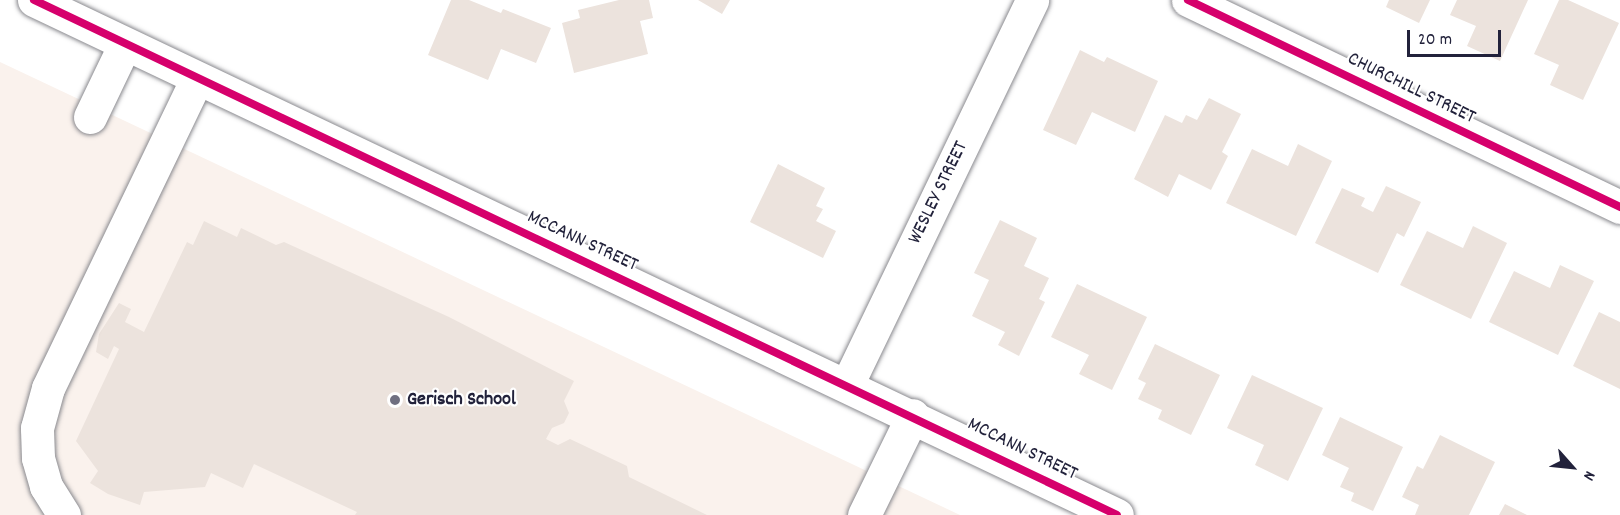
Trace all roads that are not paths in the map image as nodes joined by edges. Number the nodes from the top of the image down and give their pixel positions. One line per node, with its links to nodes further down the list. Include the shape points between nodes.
1 (34, 0): 4 (street, MCCANN STREET)
2 (1032, 0): 8 (street, WESLEY STREET)
3 (1188, 0): 7 (street, CHURCHILL STREET)
4 (125, 44): 5 (street, MCCANN STREET); 6 (street)
5 (197, 79): 8 (street, MCCANN STREET); 10 (street, via 48,388 37,428 38,458 32,480)
6 (90, 117)
7 (1620, 207)
8 (847, 385): 9 (street, MCCANN STREET)
9 (913, 415): 11 (street); 12 (street, MCCANN STREET)
10 (64, 515)
11 (864, 515)
12 (1117, 515)

